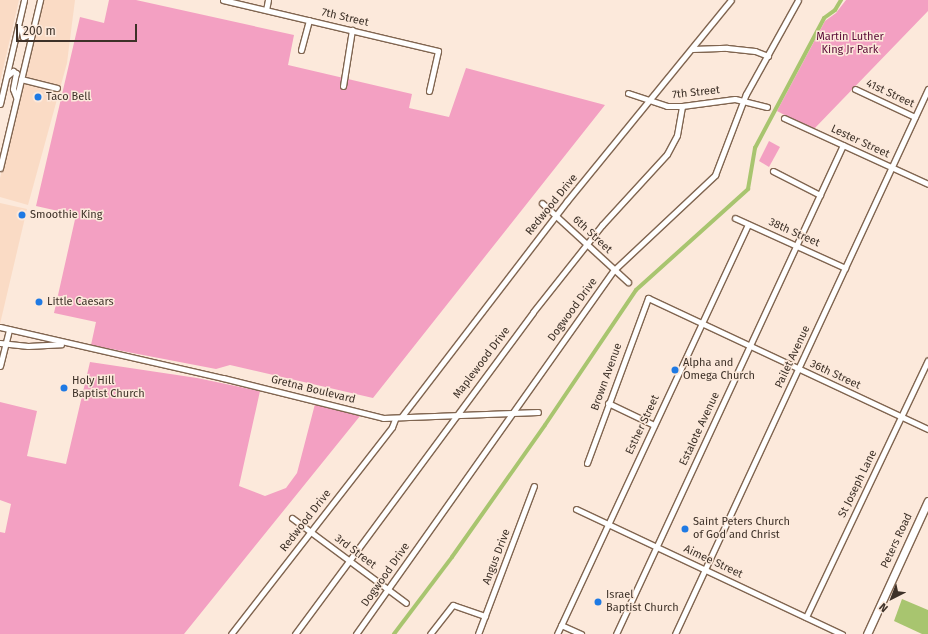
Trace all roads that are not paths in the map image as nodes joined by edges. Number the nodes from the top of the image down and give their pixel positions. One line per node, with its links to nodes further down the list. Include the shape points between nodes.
1 (24, 0): 7 (street)
2 (40, 0): 11 (street)
3 (223, 0): 8 (street, 7th Street)
4 (268, 0): 8 (street)
5 (730, 0): 12 (street, Redwood Drive)
6 (798, 0): 14 (street, Dogwood Drive)
7 (22, 9): 11 (street, via 24,15 21,35 25,38); 15 (street)
8 (266, 10): 9 (street, 7th Street)
9 (309, 20): 10 (street, 7th Street); 13 (street)
10 (352, 30): 17 (street); 21 (street, 7th Street, via 438,51)
11 (32, 34): 16 (street)
12 (692, 49): 14 (street, via 727,48 755,51); 25 (street, Redwood Drive)
13 (301, 50)
14 (768, 56): 24 (street, Dogwood Drive)
15 (7, 76): 23 (street, via 12,71 16,73 13,89); 26 (street)
16 (21, 80): 18 (street); 23 (street)
17 (343, 86)
18 (57, 88)
19 (855, 88): 29 (street, 41st Street)
20 (928, 89): 29 (street, Pailet Avenue)
21 (429, 90)
22 (628, 94): 25 (street, 7th Street)
23 (17, 98): 32 (street)
24 (744, 99): 27 (street, 7th Street, via 714,100); 28 (street, 7th Street); 44 (street, Dogwood Drive, via 716,175)
25 (649, 101): 27 (street, 7th Street); 38 (street, Redwood Drive)
26 (0, 104)
27 (682, 106): 41 (street, Maplewood Drive, via 677,135 667,154)
28 (767, 106)
29 (915, 117): 33 (street, Pailet Avenue)
30 (784, 118): 31 (street, Lester Street)
31 (844, 145): 33 (street, Lester Street); 36 (street, Estalote Avenue)
32 (0, 168)
33 (892, 168): 35 (street, Lester Street); 43 (street, Pailet Avenue)
34 (773, 172): 36 (street)
35 (928, 184)
36 (820, 195): 42 (street, Estalote Avenue)
37 (542, 203): 38 (street, 6th Street)
38 (556, 215): 41 (street, 6th Street); 60 (street, Redwood Drive)
39 (735, 218): 40 (street, 38th Street)
40 (748, 224): 42 (street, 38th Street); 47 (street, Esther Street)
41 (587, 244): 44 (street, 6th Street); 59 (street, Maplewood Drive)
42 (797, 245): 43 (street, 38th Street); 51 (street, Estalote Avenue)
43 (845, 268): 55 (street, Pailet Avenue)
44 (614, 270): 45 (street, 6th Street); 57 (street, Dogwood Drive)
45 (628, 282)
46 (648, 298): 47 (street, 36th Street); 56 (street, Brown Avenue)
47 (701, 323): 51 (street, 36th Street); 63 (street, Esther Street)
48 (0, 327): 49 (street, Gretna Boulevard)
49 (9, 329): 50 (street); 52 (street, Gretna Boulevard)
50 (3, 344): 52 (street, Gretna Boulevard); 54 (street)
51 (750, 346): 55 (street, 36th Street); 72 (street, Estalote Avenue)
52 (86, 347): 62 (street, Gretna Boulevard)
53 (928, 360): 61 (street, St Joseph Lane)
54 (0, 366)
55 (798, 369): 61 (street, 36th Street); 74 (street, Pailet Avenue)
56 (608, 403): 63 (street); 65 (street, Brown Avenue)
57 (512, 412): 58 (street); 59 (street); 75 (street, Dogwood Drive)
58 (538, 412)
59 (457, 413): 60 (street); 73 (street, Maplewood Drive)
60 (402, 416): 62 (street)
61 (902, 417): 64 (street, 36th Street); 78 (street, St Joseph Lane)
62 (395, 419): 71 (street, Redwood Drive, via 392,427)
63 (654, 425): 70 (street, Esther Street)
64 (928, 429)
65 (587, 463)
66 (534, 486): 77 (street, Angus Drive)
67 (928, 502): 90 (main road, Peters Road)
68 (576, 509): 70 (street, Aimee Street)
69 (292, 518): 71 (street, 3rd Street)
70 (608, 524): 72 (street, Aimee Street); 79 (street, Esther Street)
71 (310, 532): 73 (street, 3rd Street); 80 (street, Redwood Drive)
72 (656, 547): 74 (street, Aimee Street); 87 (street, Estalote Avenue)
73 (350, 561): 75 (street, 3rd Street); 81 (street, Maplewood Drive)
74 (705, 570): 78 (street, Aimee Street); 88 (street, Pailet Avenue)
75 (388, 589): 76 (street, 3rd Street); 82 (street, Dogwood Drive)
76 (406, 603)
77 (485, 616): 83 (street, via 453,605); 84 (street, Angus Drive)
78 (806, 617): 89 (street, Aimee Street)
79 (561, 625): 85 (street, Esther Street); 86 (street)
80 (231, 634)
81 (295, 634)
82 (356, 634)
83 (430, 634)
84 (478, 634)
85 (557, 634)
86 (581, 634)
87 (616, 634)
88 (675, 634)
89 (842, 634)
90 (866, 634)

